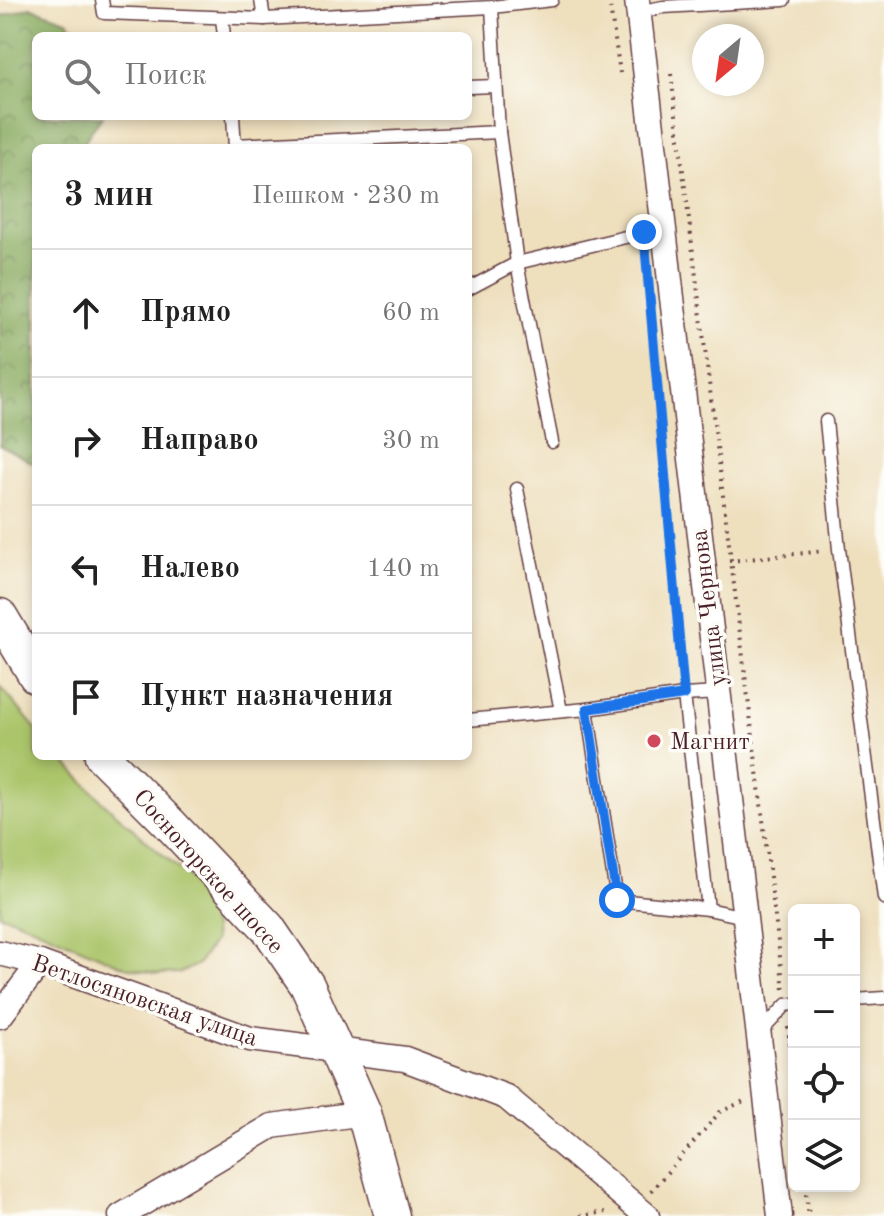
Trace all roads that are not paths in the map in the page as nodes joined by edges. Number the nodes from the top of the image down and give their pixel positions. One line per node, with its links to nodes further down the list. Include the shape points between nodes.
1 (102, 0): 7 (lane, via 104,13)
2 (261, 0): 8 (lane)
3 (552, 0): 6 (lane)
4 (784, 0): 5 (lane)
5 (637, 6): 16 (street, улица Чернова)
6 (492, 7): 8 (lane); 10 (lane)
7 (222, 18): 8 (lane); 9 (lane)
8 (264, 19)
9 (224, 32)
10 (496, 86): 11 (lane); 13 (lane)
11 (472, 87)
12 (233, 120): 14 (lane)
13 (499, 132): 15 (lane); 17 (lane)
14 (235, 144)
15 (273, 144)
16 (663, 228): 17 (lane); 24 (street, улица Чернова)
17 (517, 263): 18 (lane); 20 (lane)
18 (472, 287)
19 (826, 421): 30 (lane)
20 (552, 442)
21 (517, 489): 27 (lane)
22 (0, 616): 23 (main road)
23 (32, 669)
24 (718, 693): 25 (lane); 32 (street, улица Чернова)
25 (684, 695): 26 (lane); 31 (lane)
26 (587, 709): 27 (lane); 31 (lane, via 617,900)
27 (561, 711): 28 (lane)
28 (472, 720)
29 (106, 760): 40 (main road, Сосногорское шоссе, via 268,928 307,985)
30 (884, 898)
31 (708, 909): 32 (lane)
32 (744, 917): 39 (street, улица Чернова)
33 (0, 953): 34 (street, Ветлосяновская улица)
34 (40, 963): 38 (street); 40 (street, Ветлосяновская улица, via 250,1039)
35 (884, 998): 36 (lane)
36 (860, 1000)
37 (788, 1007): 39 (lane)
38 (0, 1016)
39 (758, 1035): 45 (street, улица Чернова)
40 (338, 1051): 41 (main road, Сосногорское шоссе); 42 (street, Ветлосяновская улица, via 405,1059 506,1097)
41 (364, 1113): 43 (street, via 272,1126); 44 (main road, Сосногорское шоссе)
42 (641, 1211)
43 (121, 1216)
44 (392, 1216)
45 (780, 1216)

